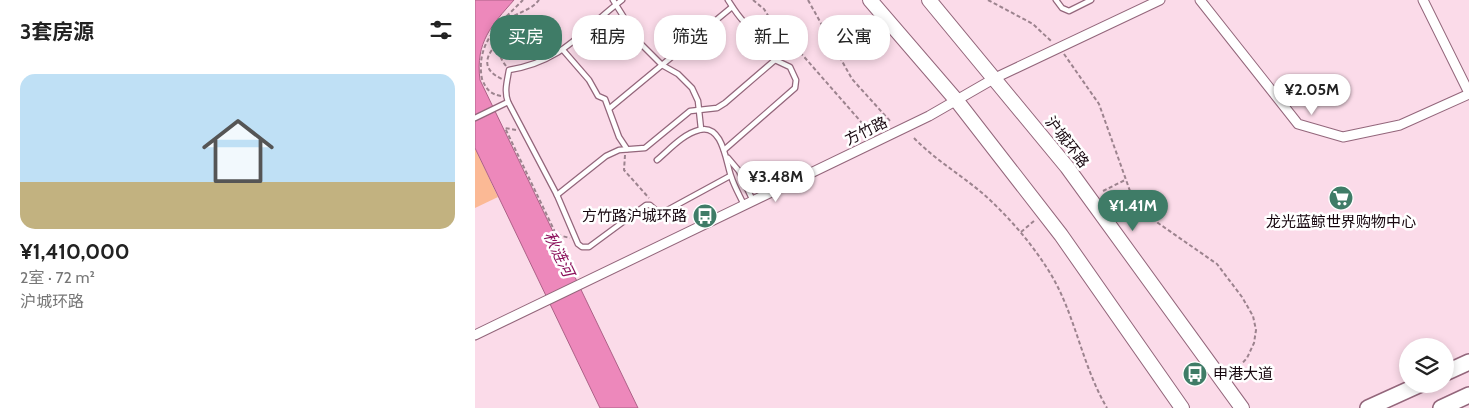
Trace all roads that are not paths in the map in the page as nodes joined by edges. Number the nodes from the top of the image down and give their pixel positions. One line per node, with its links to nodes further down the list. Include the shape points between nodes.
1 (613, 0): 11 (lane)
2 (622, 0): 11 (lane)
3 (728, 0): 12 (lane)
4 (870, 0): 19 (main road)
5 (929, 0): 17 (main road, 沪城环路)
6 (1056, 0): 7 (lane, via 1069,11)
7 (1091, 0)
8 (1160, 0): 17 (street, 方竹路)
9 (1200, 0): 18 (street, via 1298,124 1343,137 1399,125)
10 (1423, 0): 18 (street)
11 (617, 4): 14 (lane); 16 (lane, via 641,43)
12 (732, 7): 13 (lane); 16 (lane)
13 (738, 15)
14 (563, 50): 20 (lane, via 549,59 509,70); 21 (lane)
15 (775, 60): 22 (lane, via 725,103 717,108); 26 (lane, via 791,67 795,88)
16 (662, 65): 21 (lane); 22 (lane, via 678,74 692,88)
17 (995, 78): 19 (street, 方竹路); 38 (main road, 沪城环路, via 1123,242)
18 (1469, 94)
19 (957, 101): 31 (street, 方竹路); 37 (main road, via 1061,235)
20 (508, 102): 23 (lane); 30 (lane)
21 (610, 108): 25 (lane, via 619,137)
22 (699, 109): 24 (lane); 25 (lane, via 690,111 645,148)
23 (475, 118)
24 (701, 129): 26 (lane, via 717,137); 28 (lane)
25 (627, 149): 30 (lane, via 606,156)
26 (724, 150): 27 (lane)
27 (727, 157): 29 (lane); 31 (lane, via 739,171)
28 (657, 160)
29 (730, 176): 30 (lane, via 662,213 646,205 589,246 582,247); 31 (lane)
30 (557, 195)
31 (749, 203): 32 (street, 方竹路)
32 (475, 335)
33 (1469, 362): 34 (main road)
34 (1454, 369)
35 (1401, 393): 39 (main road)
36 (1469, 394): 40 (main road)
37 (1182, 408)
38 (1242, 408)
39 (1368, 408)
40 (1441, 408)

